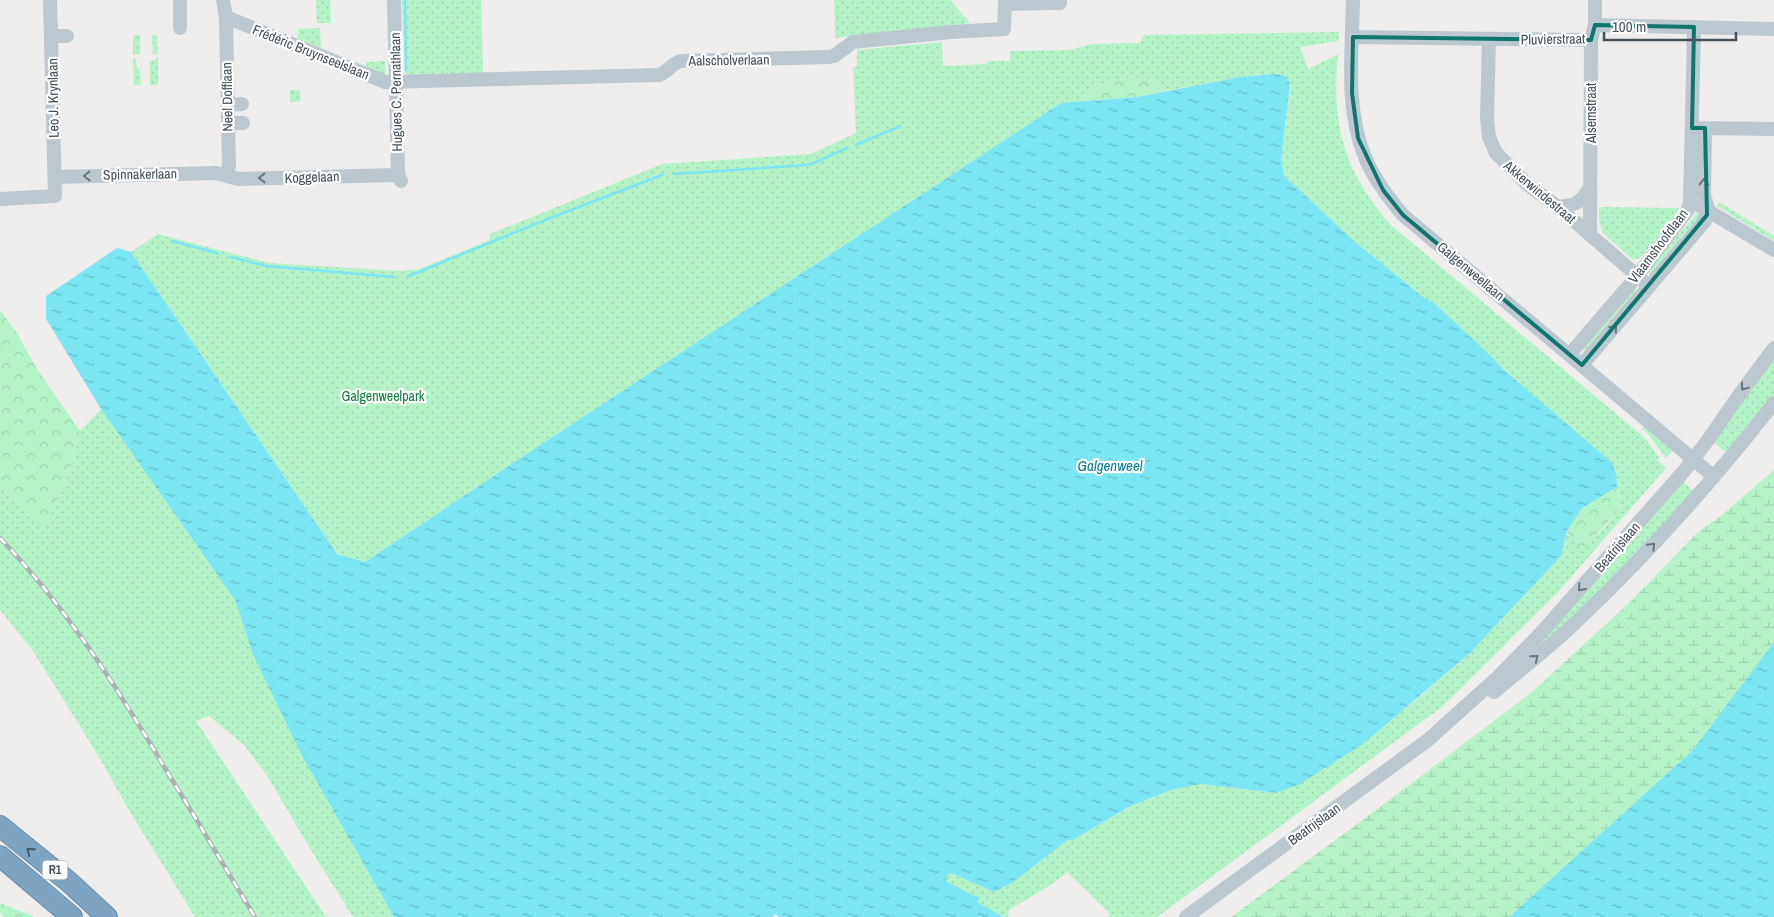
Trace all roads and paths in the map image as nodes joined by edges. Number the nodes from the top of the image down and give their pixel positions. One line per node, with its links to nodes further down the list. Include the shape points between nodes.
1 (50, 0): 14 (street, Leo J. Krynlaan)
2 (180, 0): 12 (street)
3 (223, 0): 9 (street, Neel Dofflaan)
4 (394, 0): 19 (street, Hugues C. Pernathlaan)
5 (1060, 0): 8 (street, via 1060,3)
6 (1353, 0): 16 (street, Galgenweellaan)
7 (1595, 0): 10 (street)
8 (1005, 2): 19 (street, Aalscholverlaan, via 1004,29 853,42 829,57 681,61 659,75)
9 (226, 18): 19 (street, Frédéric Bruynseelslaan, via 381,81); 21 (street, Neel Dofflaan)
10 (1595, 25): 11 (street, Pluvierstraat); 18 (street, Pluvierstraat)
11 (1694, 27): 13 (street, Pluvierstraat); 23 (street, Vlaamshoofdlaan)
12 (180, 28)
13 (1774, 28)
14 (51, 36): 15 (street); 26 (street, Leo J. Krynlaan)
15 (67, 36)
16 (1352, 37): 17 (street, Pluvierstraat); 38 (street, Galgenweellaan, via 1352,93 1358,138 1383,190 1403,215)
17 (1490, 39): 18 (street, Pluvierstraat); 31 (street, Akkerwindestraat, via 1489,137 1505,164)
18 (1590, 40): 28 (street, Alsemstraat)
19 (396, 82): 27 (street, Hugues C. Pernathlaan)
20 (242, 104): 21 (street)
21 (225, 113): 22 (street); 25 (street, Neel Dofflaan, via 229,166)
22 (243, 122)
23 (1699, 128): 24 (street); 30 (street, Vlaamshoofdlaan); 32 (street, Vlaamshoofdlaan, one-way to 23)
24 (1774, 129)
25 (226, 175): 26 (street, Spinnakerlaan, one-way to 26); 27 (street, Koggelaan, one-way to 25, via 288,174 238,179)
26 (55, 177): 29 (street, Leo J. Krynlaan, via 55,196)
27 (400, 179)
28 (1590, 186): 31 (street, via 1583,200); 33 (street, Alsemstraat)
29 (0, 199)
30 (1690, 202): 32 (street); 35 (street, Vlaamshoofdlaan, via 1684,216)
31 (1558, 207): 33 (street, Akkerwindestraat)
32 (1708, 209): 34 (street); 36 (street, Vlaamshoofdlaan, via 1705,221)
33 (1590, 235): 35 (street, Akkerwindestraat)
34 (1774, 250)
35 (1637, 276): 36 (street, Akkerwindestraat); 38 (street, Vlaamshoofdlaan)
36 (1649, 286): 39 (street, Vlaamshoofdlaan, one-way to 36)
37 (1774, 348): 41 (street, Beatrijslaan, one-way to 41)
38 (1570, 354): 39 (street, Galgenweellaan)
39 (1582, 365): 41 (street, Galgenweellaan)
40 (1774, 403): 42 (street, Beatrijslaan)
41 (1692, 458): 42 (street, Galgenweellaan); 43 (street, Beatrijslaan, one-way to 43, via 1541,632)
42 (1713, 476): 43 (street, Beatrijslaan, one-way to 42, via 1465,715 1574,624 1652,546)
43 (1441, 730): 48 (street, Beatrijslaan)
44 (0, 826): 47 (highway, R1, one-way to 44)
45 (0, 856): 46 (highway, R1)
46 (72, 917)
47 (107, 917)
48 (1186, 917)

